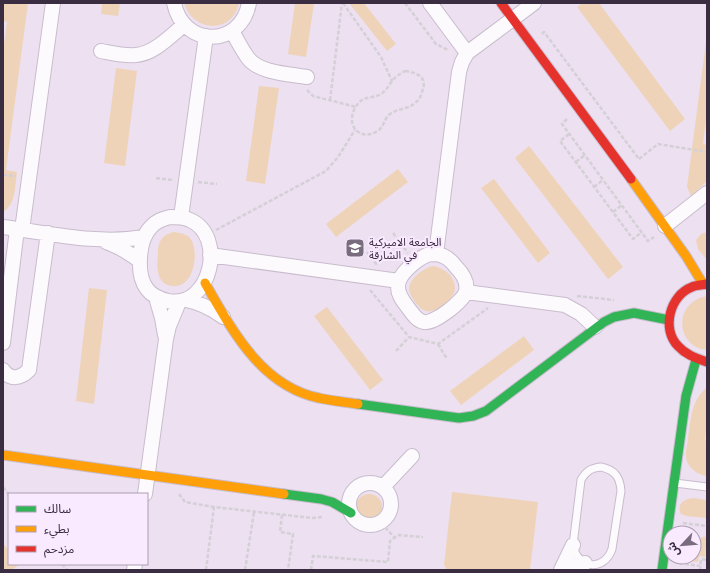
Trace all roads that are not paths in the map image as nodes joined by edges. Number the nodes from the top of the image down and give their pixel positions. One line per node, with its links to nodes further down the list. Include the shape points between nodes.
1 (53, 3): 18 (street)
2 (174, 3): 8 (street, via 175,11)
3 (249, 3): 9 (street, via 244,18)
4 (430, 3): 12 (street)
5 (501, 3): 7 (street)
6 (534, 3): 7 (street)
7 (513, 18): 12 (street); 16 (street)
8 (184, 25): 10 (street); 11 (street, via 154,49 143,54)
9 (232, 31): 10 (street, via 215,37); 13 (street, via 254,64 269,70)
10 (206, 36): 15 (street)
11 (101, 51)
12 (466, 52): 22 (street, via 459,72)
13 (307, 77)
14 (707, 193): 16 (street)
15 (181, 217): 20 (street, via 159,220 150,227); 23 (street, via 200,226 210,245)
16 (665, 226): 27 (street)
17 (3, 227): 18 (street)
18 (20, 229): 19 (street); 35 (street)
19 (48, 233): 21 (street); 38 (street, via 29,370 17,377 10,376)
20 (144, 237): 21 (street); 24 (street)
21 (102, 240): 24 (street, via 122,248)
22 (436, 254): 25 (street, via 427,255 416,263); 28 (street, via 448,258 457,267 467,284)
23 (210, 255): 25 (street); 26 (street)
24 (140, 261): 29 (street, via 142,282)
25 (399, 281): 28 (street, via 398,293 401,298 419,321 425,323 432,322 460,302)
26 (205, 283): 30 (street, via 199,291); 31 (street)
27 (705, 284): 32 (street, via 693,286 683,292 671,309)
28 (466, 292): 33 (street, via 565,305 581,314)
29 (156, 297): 30 (street); 34 (street)
30 (183, 301): 31 (street, via 200,303); 34 (street, via 173,314)
31 (225, 318): 33 (street, via 262,368 298,391 318,398 459,418 486,411)
32 (669, 320): 33 (street, via 634,313 614,317); 36 (street, via 671,337 675,344)
33 (595, 327)
34 (166, 339): 41 (street)
35 (3, 343)
36 (696, 360): 37 (street); 42 (street, via 686,396)
37 (707, 362)
38 (3, 370)
39 (3, 455): 41 (street)
40 (412, 456): 43 (street)
41 (147, 474): 46 (street); 47 (street)
42 (674, 483): 44 (lane); 53 (street)
43 (382, 487): 45 (street, via 368,483); 48 (street, via 388,492 392,506 390,513 381,523 368,526 355,519)
44 (707, 487)
45 (353, 492): 47 (street); 48 (street)
46 (145, 493)
47 (321, 499): 48 (street)
48 (347, 510)
49 (573, 545): 50 (lane, via 578,559); 50 (lane, via 581,480 593,468 610,469 620,482 621,491 612,549 605,561 592,565); 51 (street)
50 (585, 563): 52 (street)
51 (561, 570)
52 (565, 570)
53 (662, 570)

